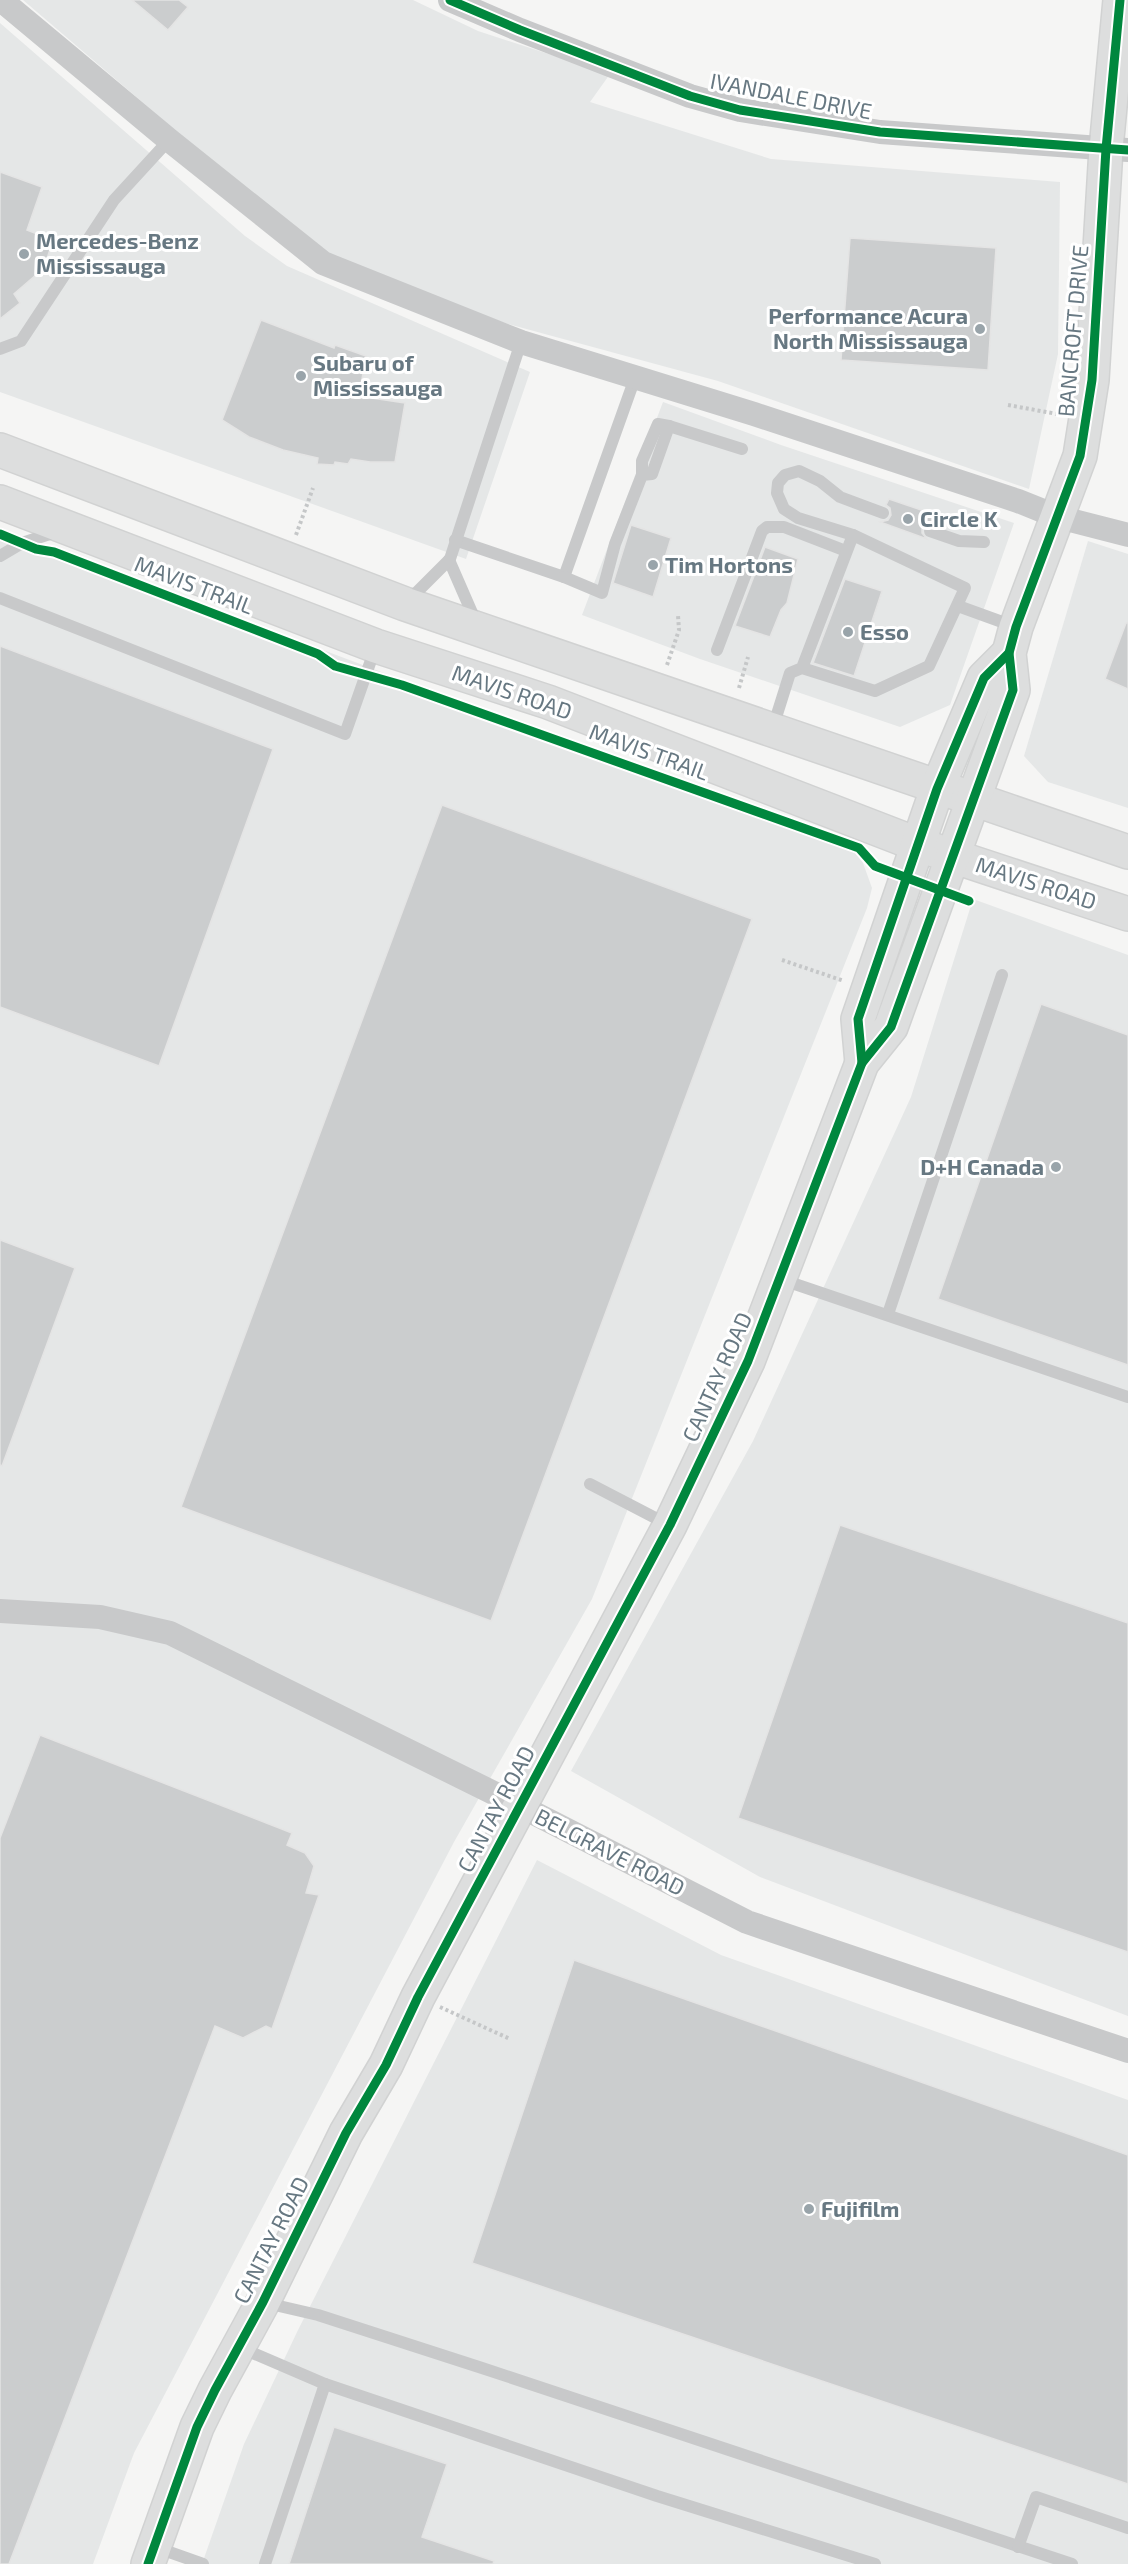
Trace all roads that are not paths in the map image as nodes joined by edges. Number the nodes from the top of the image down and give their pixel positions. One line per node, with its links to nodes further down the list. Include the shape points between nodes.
1 (1, 0): 4 (street)
2 (450, 0): 5 (street, IVANDALE DRIVE, via 690,96 740,110 880,132)
3 (1120, 0): 5 (street, BANCROFT DRIVE)
4 (169, 140): 6 (street, via 323,264); 7 (lane, via 114,200 21,340)
5 (1117, 150): 13 (street, BANCROFT DRIVE, via 1080,456)
6 (521, 342): 8 (street); 18 (lane)
7 (0, 349)
8 (635, 378): 13 (street); 23 (lane)
9 (742, 449): 23 (lane, via 669,426 652,474 642,475 615,544 602,593)
10 (0, 450): 25 (street)
11 (0, 502): 14 (street, MAVIS ROAD)
12 (883, 513): 16 (lane, via 840,497 799,471 785,475 778,483 777,493 784,509 798,518)
13 (1058, 517): 17 (street); 28 (street, BANCROFT DRIVE)
14 (67, 529): 21 (lane, via 22,543); 29 (street, MAVIS ROAD)
15 (930, 531): 19 (lane, via 959,541)
16 (853, 535): 20 (lane); 26 (lane, via 965,588)
17 (1128, 535)
18 (455, 540): 22 (lane); 23 (lane)
19 (984, 542)
20 (846, 551): 30 (lane, via 784,527 767,527 762,531); 31 (lane)
21 (0, 556)
22 (449, 560): 25 (lane); 27 (lane)
23 (564, 577)
24 (0, 598): 29 (lane, via 345,734)
25 (405, 604): 27 (street)
26 (958, 606): 28 (lane); 31 (lane, via 929,666 875,691)
27 (480, 630): 32 (street)
28 (1013, 640): 33 (street, BANCROFT DRIVE, via 984,678); 34 (street, BANCROFT DRIVE, via 1013,690)
29 (376, 646): 35 (street, MAVIS ROAD, via 548,702)
30 (717, 650)
31 (802, 668): 32 (lane, via 790,673)
32 (771, 731): 33 (street)
33 (937, 789): 34 (street); 35 (street, BANCROFT DRIVE)
34 (972, 800): 36 (street); 37 (street, BANCROFT DRIVE)
35 (919, 845): 37 (street, MAVIS ROAD); 40 (street, CANTAY ROAD, via 858,1019)
36 (1128, 852)
37 (954, 857): 38 (street, MAVIS ROAD); 40 (street, CANTAY ROAD, via 891,1027)
38 (1128, 914)
39 (1002, 975): 42 (lane)
40 (862, 1063): 41 (street, CANTAY ROAD)
41 (780, 1279): 42 (lane); 45 (street, CANTAY ROAD, via 748,1361)
42 (888, 1314): 43 (lane)
43 (1128, 1397)
44 (590, 1484): 45 (lane)
45 (670, 1526): 47 (street, CANTAY ROAD)
46 (0, 1611): 47 (street, BELGRAVE ROAD, via 100,1617 170,1633)
47 (520, 1806): 48 (street, BELGRAVE ROAD, via 747,1922); 49 (street, CANTAY ROAD, via 386,2065 346,2133)
48 (1128, 2051)
49 (263, 2302): 50 (street, CANTAY ROAD); 53 (lane, via 318,2315 568,2396)
50 (238, 2347): 51 (lane); 54 (street, CANTAY ROAD, via 197,2427)
51 (325, 2384): 56 (lane); 57 (lane, via 657,2496)
52 (1128, 2528): 53 (lane, via 1036,2497)
53 (1018, 2547): 58 (lane)
54 (151, 2555): 55 (lane)
55 (203, 2564)
56 (266, 2564)
57 (875, 2564)
58 (1072, 2564)

